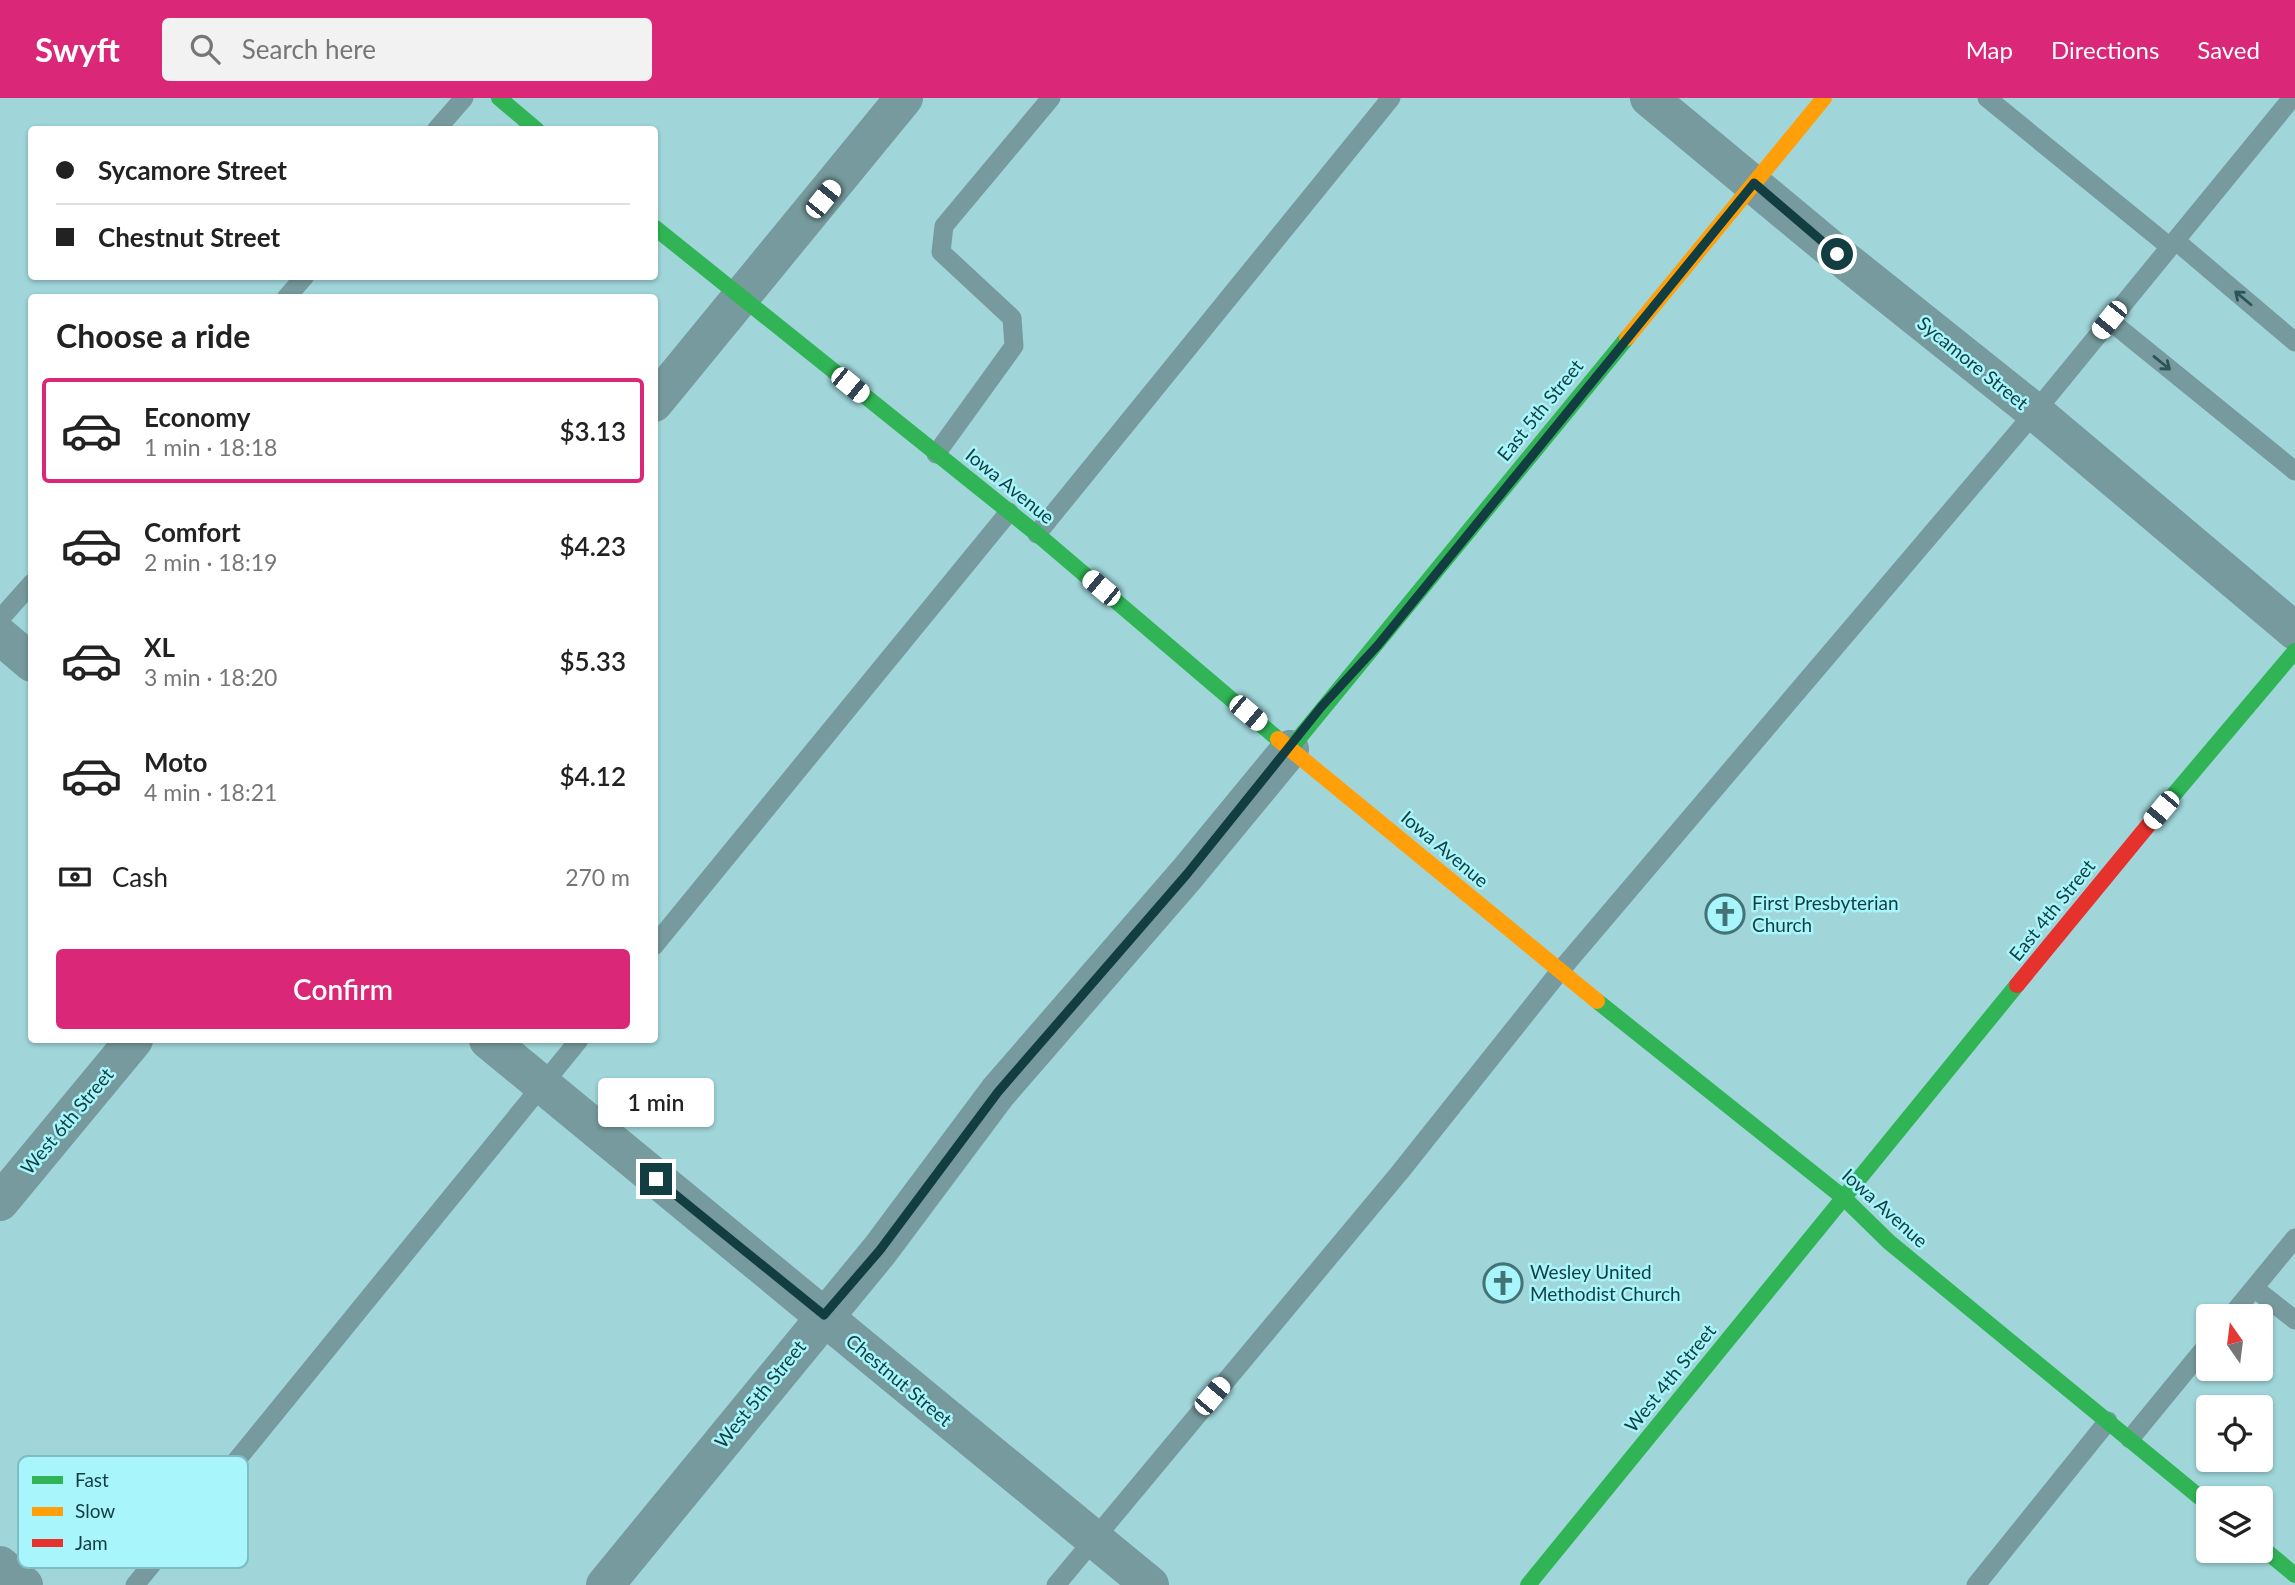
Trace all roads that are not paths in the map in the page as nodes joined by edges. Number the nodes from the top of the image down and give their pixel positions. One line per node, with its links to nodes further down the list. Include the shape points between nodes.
1 (464, 98): 10 (lane)
2 (499, 98): 11 (street)
3 (904, 98): 17 (street)
4 (1051, 98): 22 (lane, via 944,226 942,252 1012,318 1014,346)
5 (1391, 98): 25 (lane)
6 (1649, 98): 12 (street, Sycamore Street)
7 (1824, 98): 12 (street, East 5th Street)
8 (1987, 98): 14 (lane)
9 (2292, 98): 14 (lane)
10 (440, 126)
11 (532, 126)
12 (1754, 183): 21 (street, Sycamore Street); 32 (street, East 5th Street)
13 (658, 230): 17 (street, Iowa Avenue)
14 (2173, 244): 18 (lane); 19 (lane, one-way to 14)
15 (302, 280): 16 (lane)
16 (289, 294)
17 (742, 300): 20 (street); 22 (street, Iowa Avenue)
18 (2109, 320): 21 (lane); 23 (lane, one-way to 23)
19 (2295, 342)
20 (658, 398)
21 (2035, 412): 28 (street, Sycamore Street); 34 (lane)
22 (936, 454): 24 (street, Iowa Avenue)
23 (2295, 471)
24 (1009, 512): 25 (street, Iowa Avenue); 33 (lane)
25 (1037, 534): 32 (street, Iowa Avenue)
26 (28, 588): 27 (lane)
27 (0, 619)
28 (2295, 631)
29 (0, 636): 31 (street)
30 (2295, 651): 39 (street, East 4th Street)
31 (28, 660)
32 (1290, 749): 34 (street, Iowa Avenue); 44 (street, West 5th Street, via 998,1092 880,1250)
33 (658, 941)
34 (1560, 971): 39 (street, Iowa Avenue); 51 (lane, via 1400,1172)
35 (132, 1043): 40 (street, West 6th Street)
36 (492, 1043): 38 (street, Chestnut Street)
37 (576, 1043): 38 (lane)
38 (542, 1084): 44 (street, Chestnut Street); 49 (lane)
39 (1844, 1198): 47 (street, Iowa Avenue, via 1889,1242); 61 (street, West 4th Street)
40 (0, 1202)
41 (2295, 1238): 42 (lane)
42 (2254, 1288): 43 (lane); 45 (lane)
43 (2241, 1304)
44 (824, 1315): 51 (street, Chestnut Street); 58 (street, West 5th Street)
45 (2295, 1320)
46 (2196, 1359): 48 (lane)
47 (2108, 1421): 48 (street, Iowa Avenue); 62 (lane)
48 (2130, 1439): 50 (street, Iowa Avenue)
49 (240, 1456)
50 (2196, 1494)
51 (1093, 1539): 59 (lane); 60 (street, Chestnut Street)
52 (2273, 1557): 55 (street)
53 (0, 1565): 56 (street)
54 (149, 1568): 57 (lane)
55 (2295, 1575)
56 (24, 1585)
57 (135, 1585)
58 (605, 1585)
59 (1056, 1585)
60 (1150, 1585)
61 (1528, 1585)
62 (1976, 1585)

